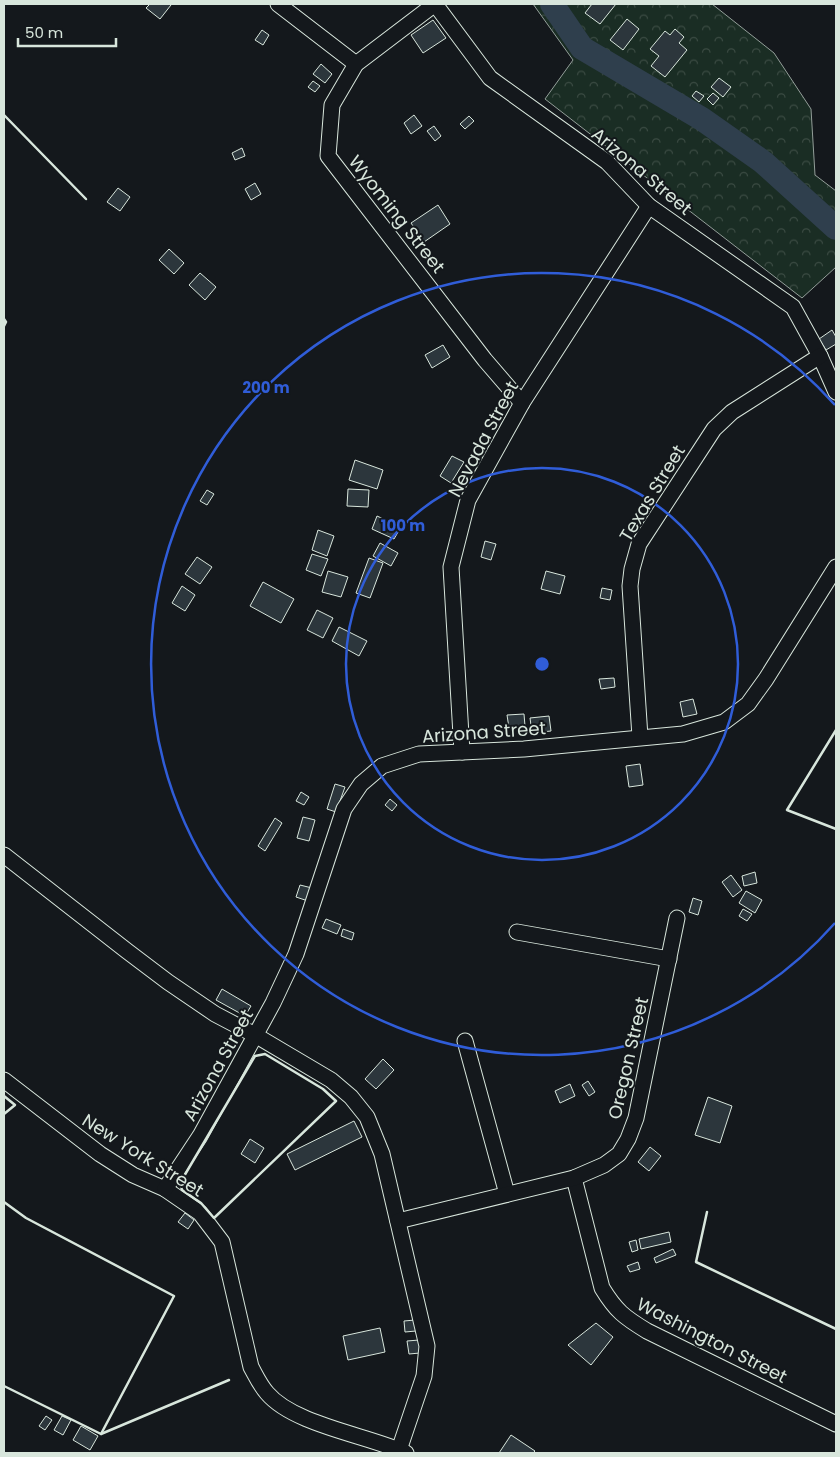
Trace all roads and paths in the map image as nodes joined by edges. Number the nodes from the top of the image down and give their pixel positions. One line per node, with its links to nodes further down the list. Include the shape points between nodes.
1 (278, 4): 3 (street)
2 (435, 4): 3 (street, Wyoming Street); 4 (street, Arizona Street, via 490,78 607,162)
3 (356, 64): 7 (street, Wyoming Street, via 332,105 328,156 485,360)
4 (649, 206): 5 (street, Arizona Street, via 793,307); 7 (street, Nevada Street)
5 (820, 356): 6 (street, Arizona Street); 9 (street, Texas Street, via 732,412 714,429 639,544 630,586)
6 (836, 392)
7 (522, 403): 10 (street, Nevada Street, via 468,500 451,567)
8 (836, 567): 9 (street, Arizona Street, via 748,704 724,722 682,734)
9 (640, 737): 10 (street, Arizona Street)
10 (462, 752): 15 (street, Arizona Street, via 419,754 382,766 361,784 344,809 296,954)
11 (4, 856): 15 (street, via 168,982 215,1014)
12 (677, 918): 14 (street, Oregon Street)
13 (517, 932): 14 (street)
14 (669, 959): 18 (street, Oregon Street, via 636,1118 628,1139 619,1154 604,1165)
15 (255, 1035): 19 (street, Arizona Street, via 200,1136); 21 (street, via 331,1080 367,1117 382,1154)
16 (465, 1041): 20 (street)
17 (4, 1080): 19 (street, New York Street, via 100,1154 133,1175)
18 (574, 1178): 20 (street, Oregon Street); 22 (street, Washington Street, via 602,1288 624,1317)
19 (164, 1189): 23 (street, New York Street, via 200,1213 222,1242 252,1367 268,1394 282,1407 303,1418)
20 (507, 1194): 21 (street, Oregon Street)
21 (398, 1221): 23 (street, via 427,1346 424,1376)
22 (836, 1424)
23 (401, 1452)

